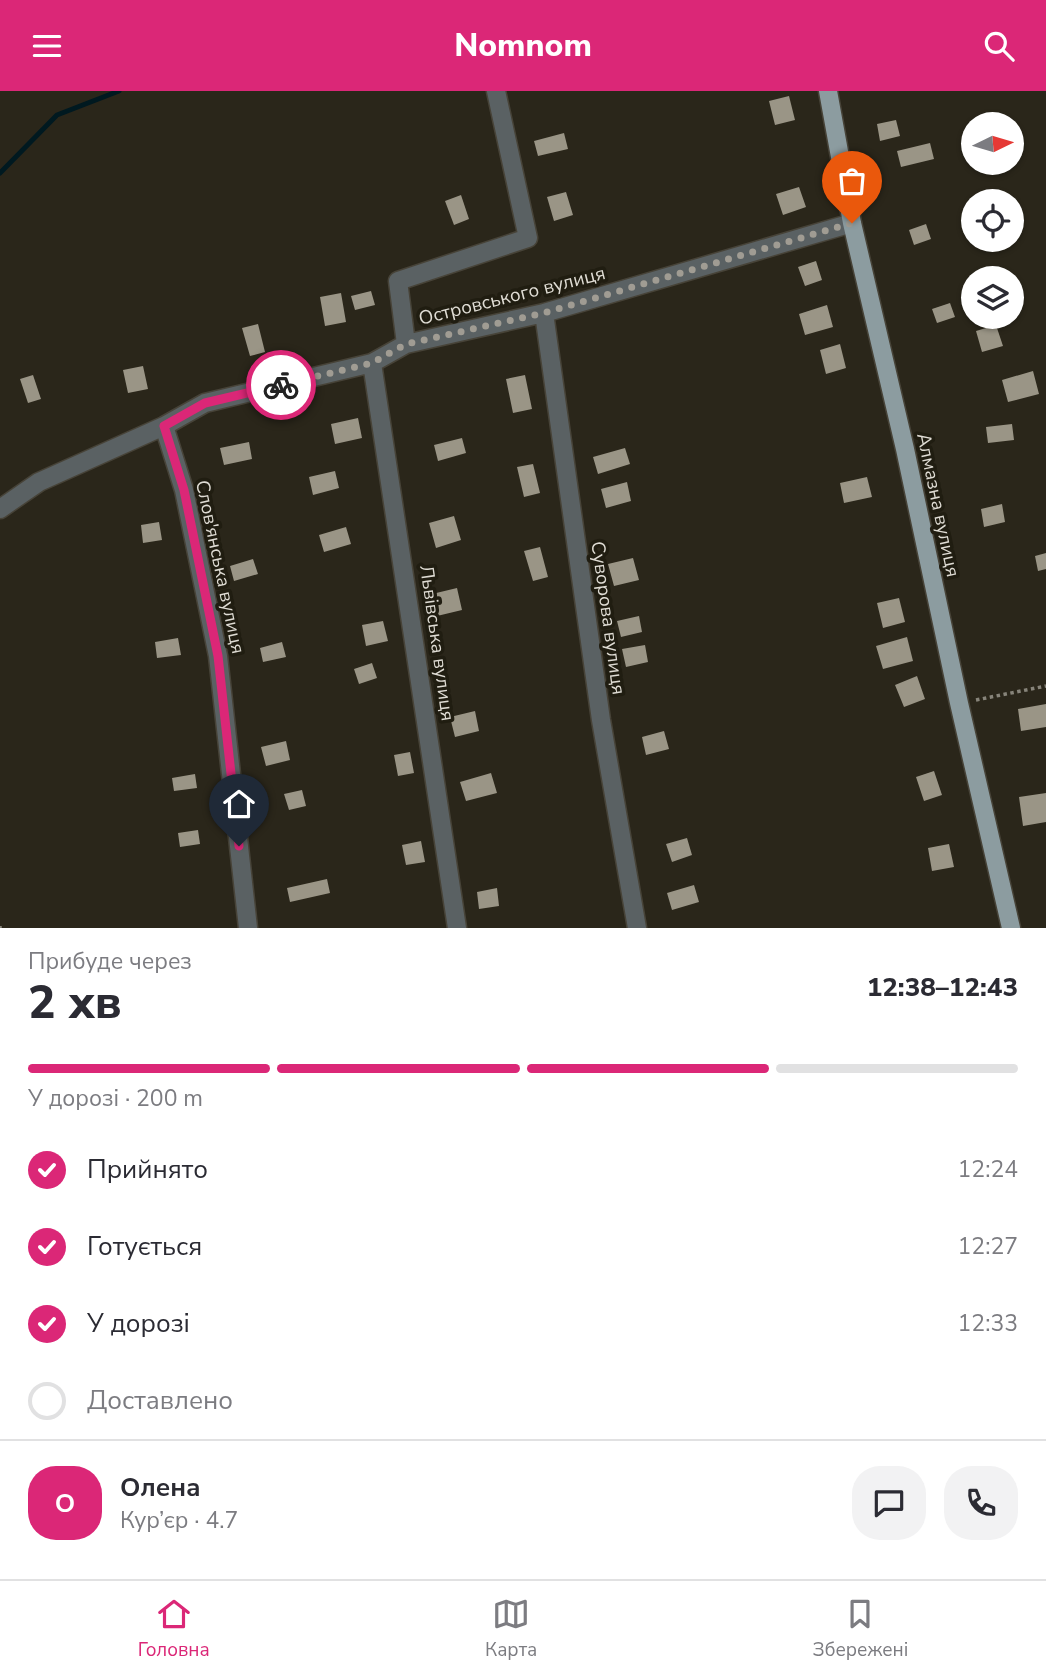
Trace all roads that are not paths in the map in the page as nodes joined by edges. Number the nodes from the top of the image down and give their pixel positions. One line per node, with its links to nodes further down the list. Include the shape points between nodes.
1 (496, 91): 5 (street, via 528,238 398,281)
2 (828, 91): 3 (main road, Алмазна вулиця)
3 (852, 223): 4 (street, Островського вулиця); 12 (main road, Алмазна вулиця)
4 (544, 313): 5 (street, Островського вулиця); 11 (street, Суворова вулиця, via 601,720)
5 (406, 344): 6 (street, Островського вулиця)
6 (372, 363): 7 (street, Островського вулиця, via 205,403); 10 (street, Львівська вулиця)
7 (164, 426): 8 (street, Островського вулиця, via 39,482); 9 (street, Слов'янська вулиця, via 184,490 218,656)
8 (0, 509)
9 (248, 928)
10 (457, 928)
11 (637, 928)
12 (1010, 928)

